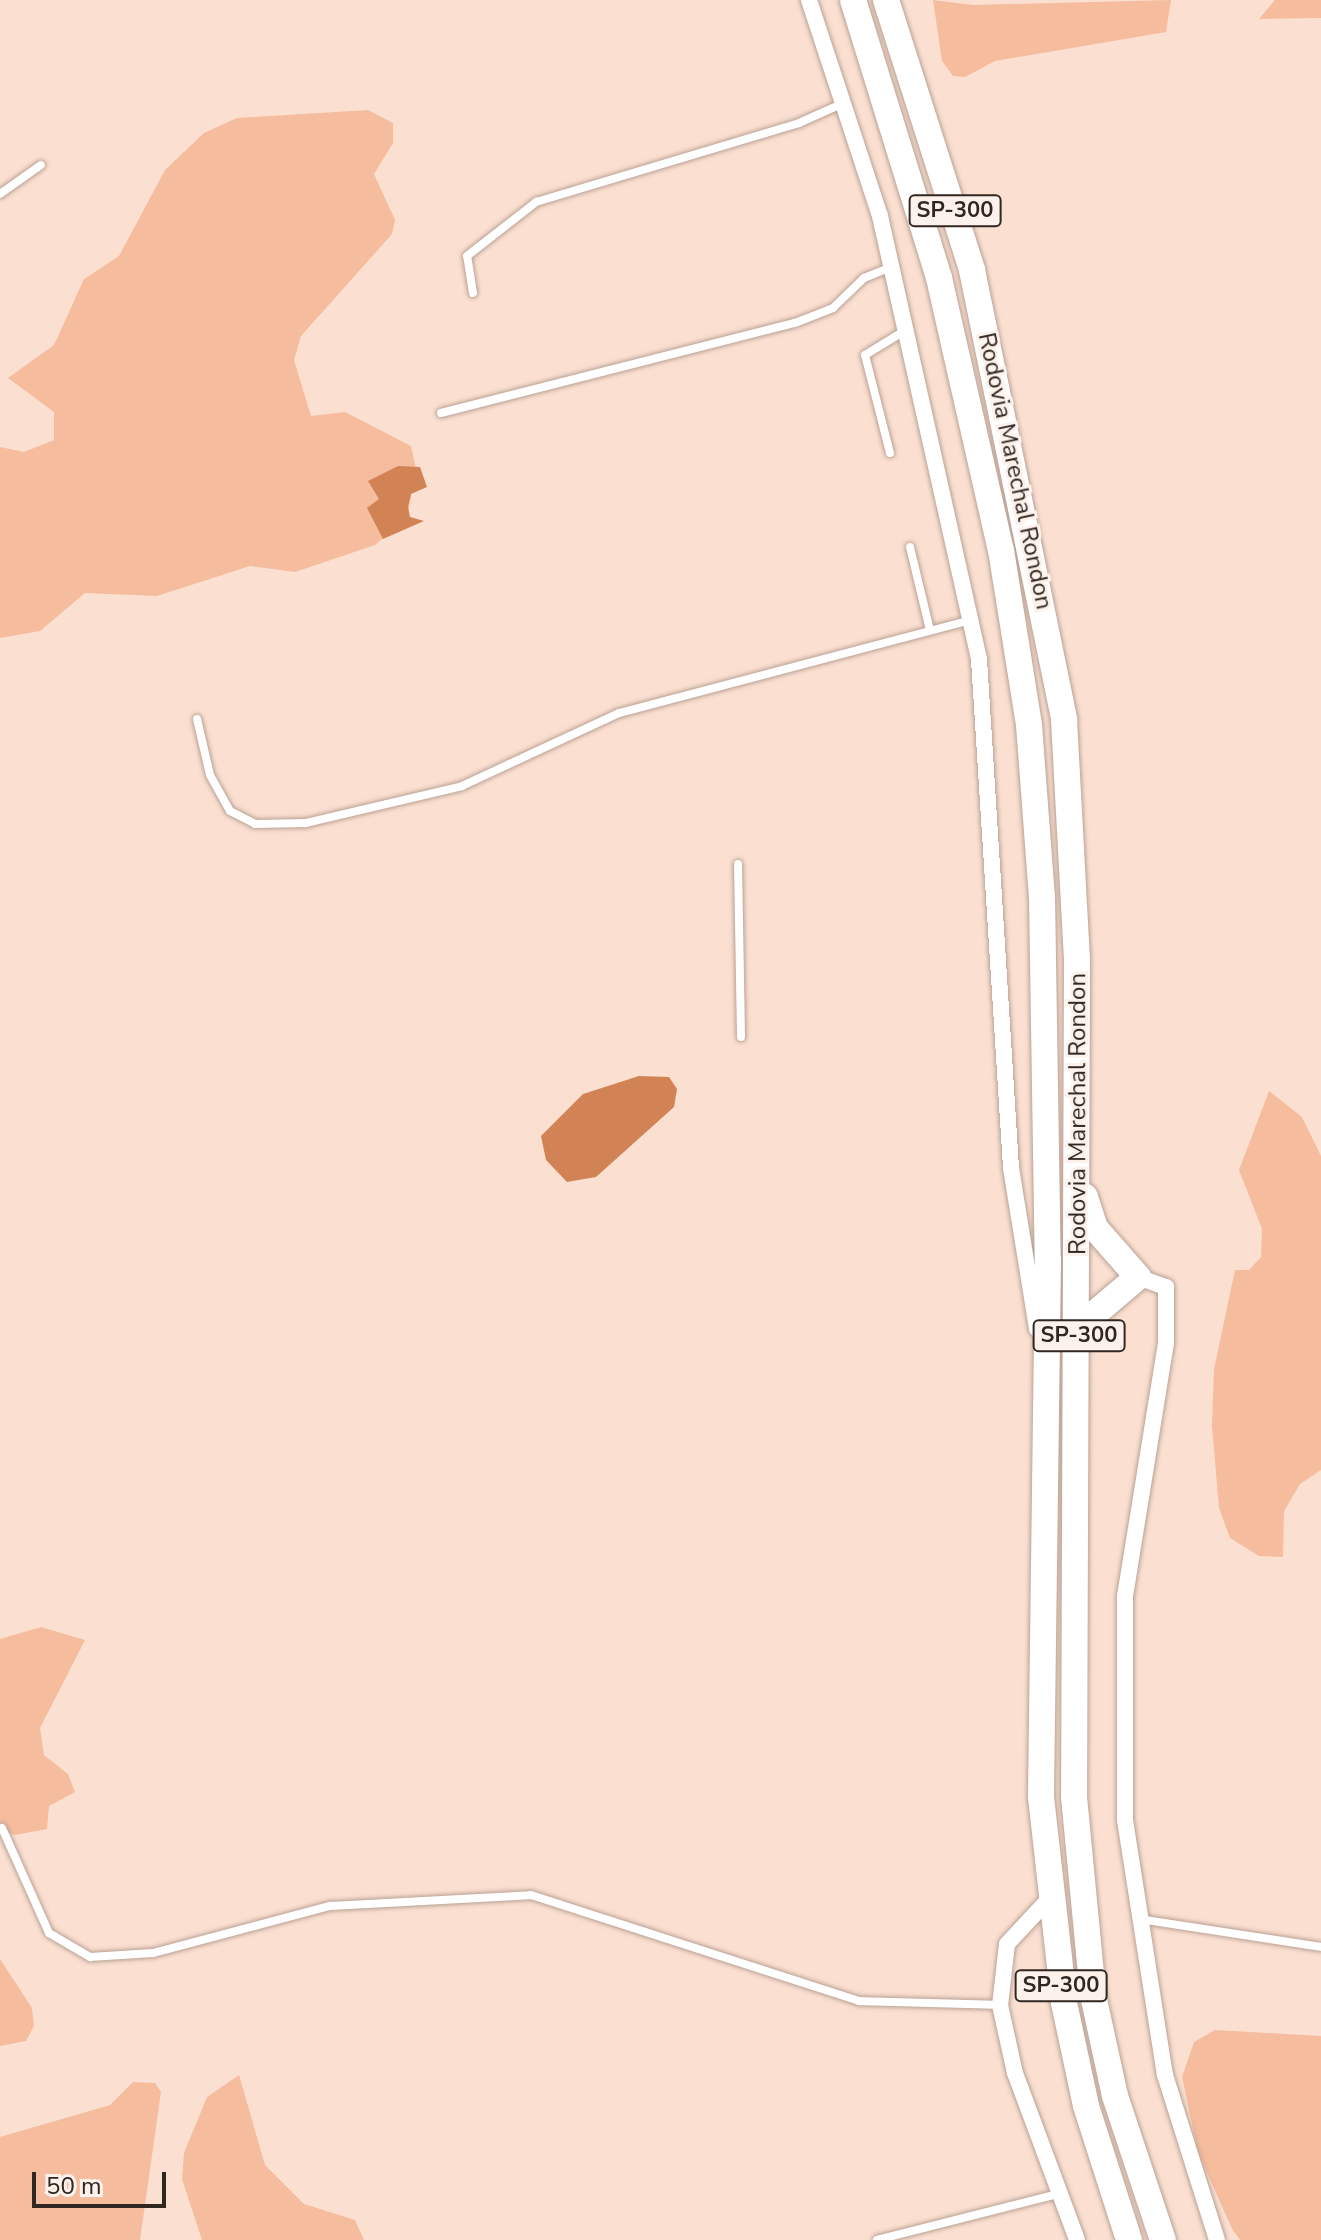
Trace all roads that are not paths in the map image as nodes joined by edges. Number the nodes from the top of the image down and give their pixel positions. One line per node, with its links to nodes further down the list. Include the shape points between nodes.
1 (809, 0): 4 (street)
2 (853, 0): 21 (highway, Rodovia Marechal Rondon / SP-300, via 939,278 1018,638 1041,880)
3 (886, 0): 18 (highway, Rodovia Marechal Rondon / SP-300, via 972,270 1051,634 1071,796)
4 (846, 101): 7 (street); 8 (lane, via 799,123 536,202 467,256)
5 (41, 165): 6 (lane)
6 (0, 194)
7 (892, 267): 9 (street); 10 (lane, via 864,278 833,308 795,323)
8 (473, 293)
9 (906, 330): 11 (lane, via 865,355); 13 (street)
10 (441, 413)
11 (890, 453)
12 (910, 547): 14 (lane)
13 (971, 619): 14 (lane); 21 (street, via 989,737 1011,1168)
14 (930, 630): 15 (lane, via 619,713 414,801 278,826 230,811 216,792)
15 (197, 719)
16 (738, 864): 17 (lane)
17 (741, 1037)
18 (1078, 1174): 19 (highway, via 1095,1228); 20 (highway, Rodovia Marechal Rondon / SP-300)
19 (1138, 1277): 20 (highway); 24 (street, via 1162,1282 1167,1300 1164,1378 1120,1665 1125,1820)
20 (1079, 1327): 31 (highway, Rodovia Marechal Rondon / SP-300, via 1073,1748 1080,1892 1115,2096)
21 (1048, 1391): 23 (highway, Rodovia Marechal Rondon / SP-300, via 1040,1745)
22 (2, 1828): 26 (lane, via 49,1933 90,1957 153,1953 330,1906 531,1895 859,2001)
23 (1048, 1900): 26 (street, via 1007,1944); 30 (highway, Rodovia Marechal Rondon / SP-300, via 1086,2106)
24 (1138, 1919): 25 (lane); 32 (street, via 1165,2075)
25 (1321, 1947)
26 (1000, 2005): 27 (street)
27 (1058, 2194): 28 (lane); 29 (street)
28 (877, 2240)
29 (1077, 2240)
30 (1129, 2240)
31 (1163, 2240)
32 (1217, 2240)

